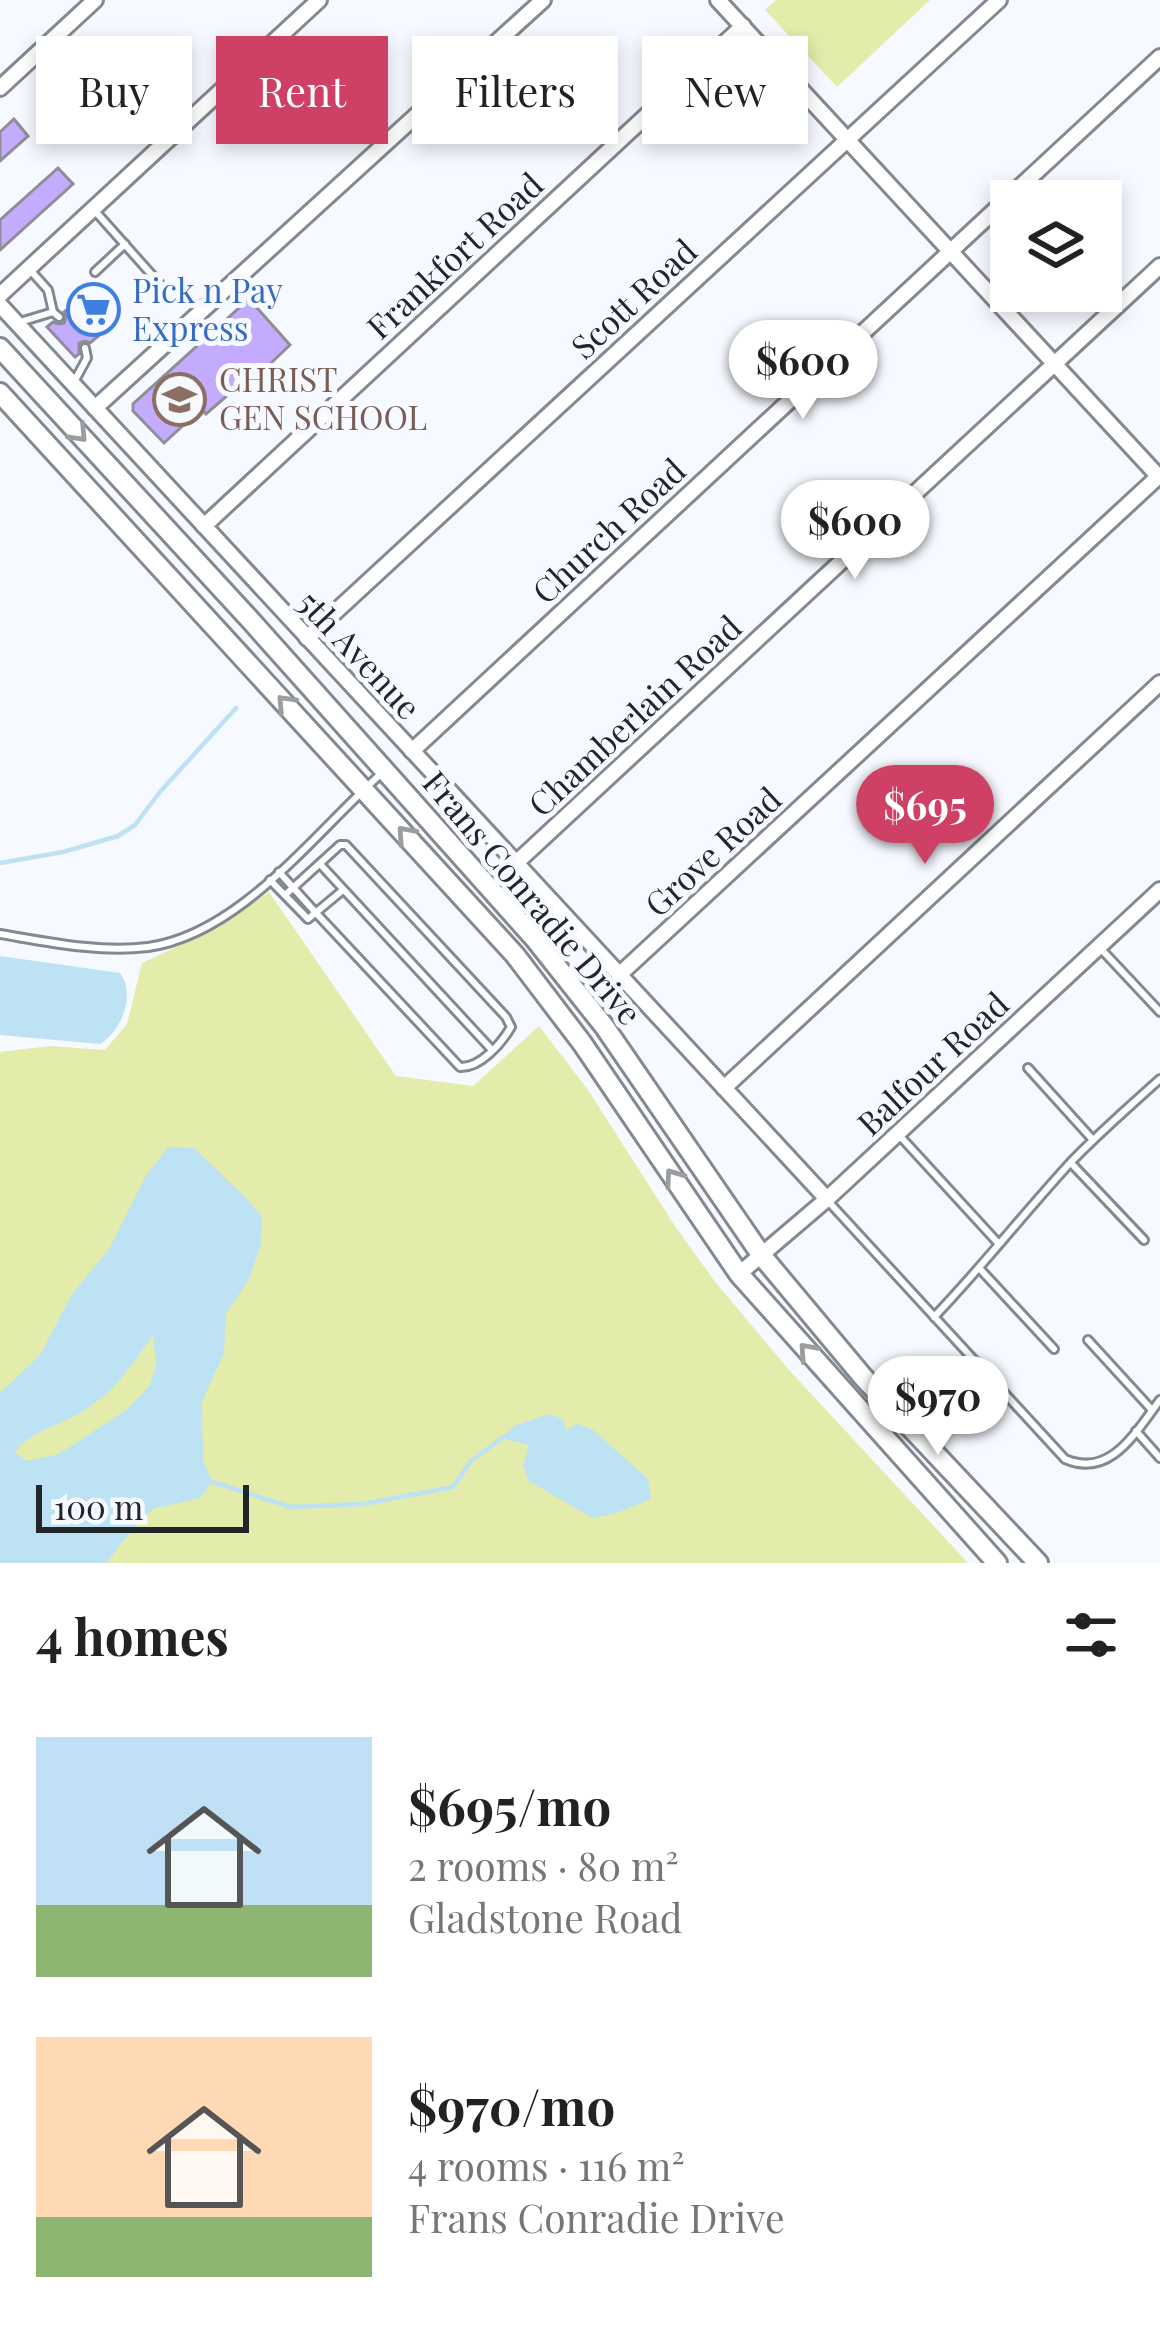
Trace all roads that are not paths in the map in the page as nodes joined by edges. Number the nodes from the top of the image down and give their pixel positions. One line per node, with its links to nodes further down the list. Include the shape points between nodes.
1 (95, 0): 8 (street)
2 (319, 0): 10 (street)
3 (543, 0): 25 (street)
4 (718, 0): 6 (street)
5 (999, 0): 9 (street, Scott Road)
6 (743, 26): 9 (street); 27 (street, Frankfort Road)
7 (1160, 58): 12 (street, Church Road)
8 (0, 88)
9 (848, 139): 12 (street); 28 (street, Scott Road)
10 (93, 208): 11 (lane); 14 (street)
11 (125, 244): 15 (lane); 16 (lane)
12 (951, 251): 22 (street); 30 (street, Church Road)
13 (1160, 266): 22 (street, Chamberlain Road)
14 (28, 268): 17 (street); 19 (lane, via 56,315)
15 (95, 272)
16 (160, 284)
17 (0, 295)
18 (0, 305): 19 (street, 5th Avenue)
19 (16, 323): 23 (street, 5th Avenue)
20 (85, 347): 23 (lane)
21 (0, 348): 31 (main road, Frans Conradie Drive, one-way to 31)
22 (1054, 363): 26 (street); 33 (street, Chamberlain Road)
23 (73, 384): 25 (street, 5th Avenue)
24 (0, 393): 32 (main road, Frans Conradie Drive, one-way to 24)
25 (95, 408): 27 (street, 5th Avenue)
26 (1160, 476): 44 (street, Grove Road)
27 (204, 526): 28 (street, 5th Avenue)
28 (307, 638): 30 (street, 5th Avenue)
29 (1160, 683): 49 (street)
30 (412, 751): 33 (street, 5th Avenue)
31 (384, 771): 32 (lane); 56 (main road, Frans Conradie Drive, via 604,1026)
32 (364, 789): 35 (lane); 58 (main road, Frans Conradie Drive, one-way to 32, via 529,973)
33 (516, 863): 44 (street, 5th Avenue)
34 (320, 864): 37 (lane); 38 (lane); 46 (lane, via 346,845 418,920 509,1021)
35 (279, 872): 36 (lane); 37 (lane)
36 (271, 880): 40 (lane); 42 (lane, via 214,922 150,946 105,949)
37 (293, 887): 40 (lane); 41 (lane)
38 (343, 890): 41 (lane); 46 (lane)
39 (1160, 890): 43 (street, Balfour Road)
40 (285, 896): 41 (lane, via 308,919)
41 (316, 913): 46 (lane, via 460,1067)
42 (0, 934)
43 (1099, 946): 45 (lane); 50 (street, Balfour Road)
44 (620, 975): 49 (street, 5th Avenue)
45 (1160, 1012)
46 (492, 1050)
47 (1028, 1067): 51 (lane)
48 (1160, 1078): 51 (lane)
49 (724, 1088): 53 (street, 5th Avenue)
50 (898, 1133): 53 (street, Balfour Road); 55 (lane)
51 (1093, 1140): 52 (lane)
52 (1071, 1163): 54 (lane); 55 (lane)
53 (826, 1199): 56 (street, Balfour Road); 59 (lane)
54 (1144, 1240)
55 (998, 1243): 57 (lane)
56 (762, 1256): 58 (street, Balfour Road); 67 (main road, Frans Conradie Drive)
57 (980, 1269): 59 (lane); 61 (lane)
58 (740, 1274): 66 (main road, Frans Conradie Drive, one-way to 58)
59 (934, 1317): 64 (lane, via 1065,1459 1091,1466)
60 (1088, 1340): 63 (lane)
61 (1054, 1349)
62 (1160, 1400): 63 (lane)
63 (1152, 1410): 64 (lane)
64 (1136, 1431): 65 (lane)
65 (1160, 1458)
66 (997, 1563)
67 (1038, 1563)

